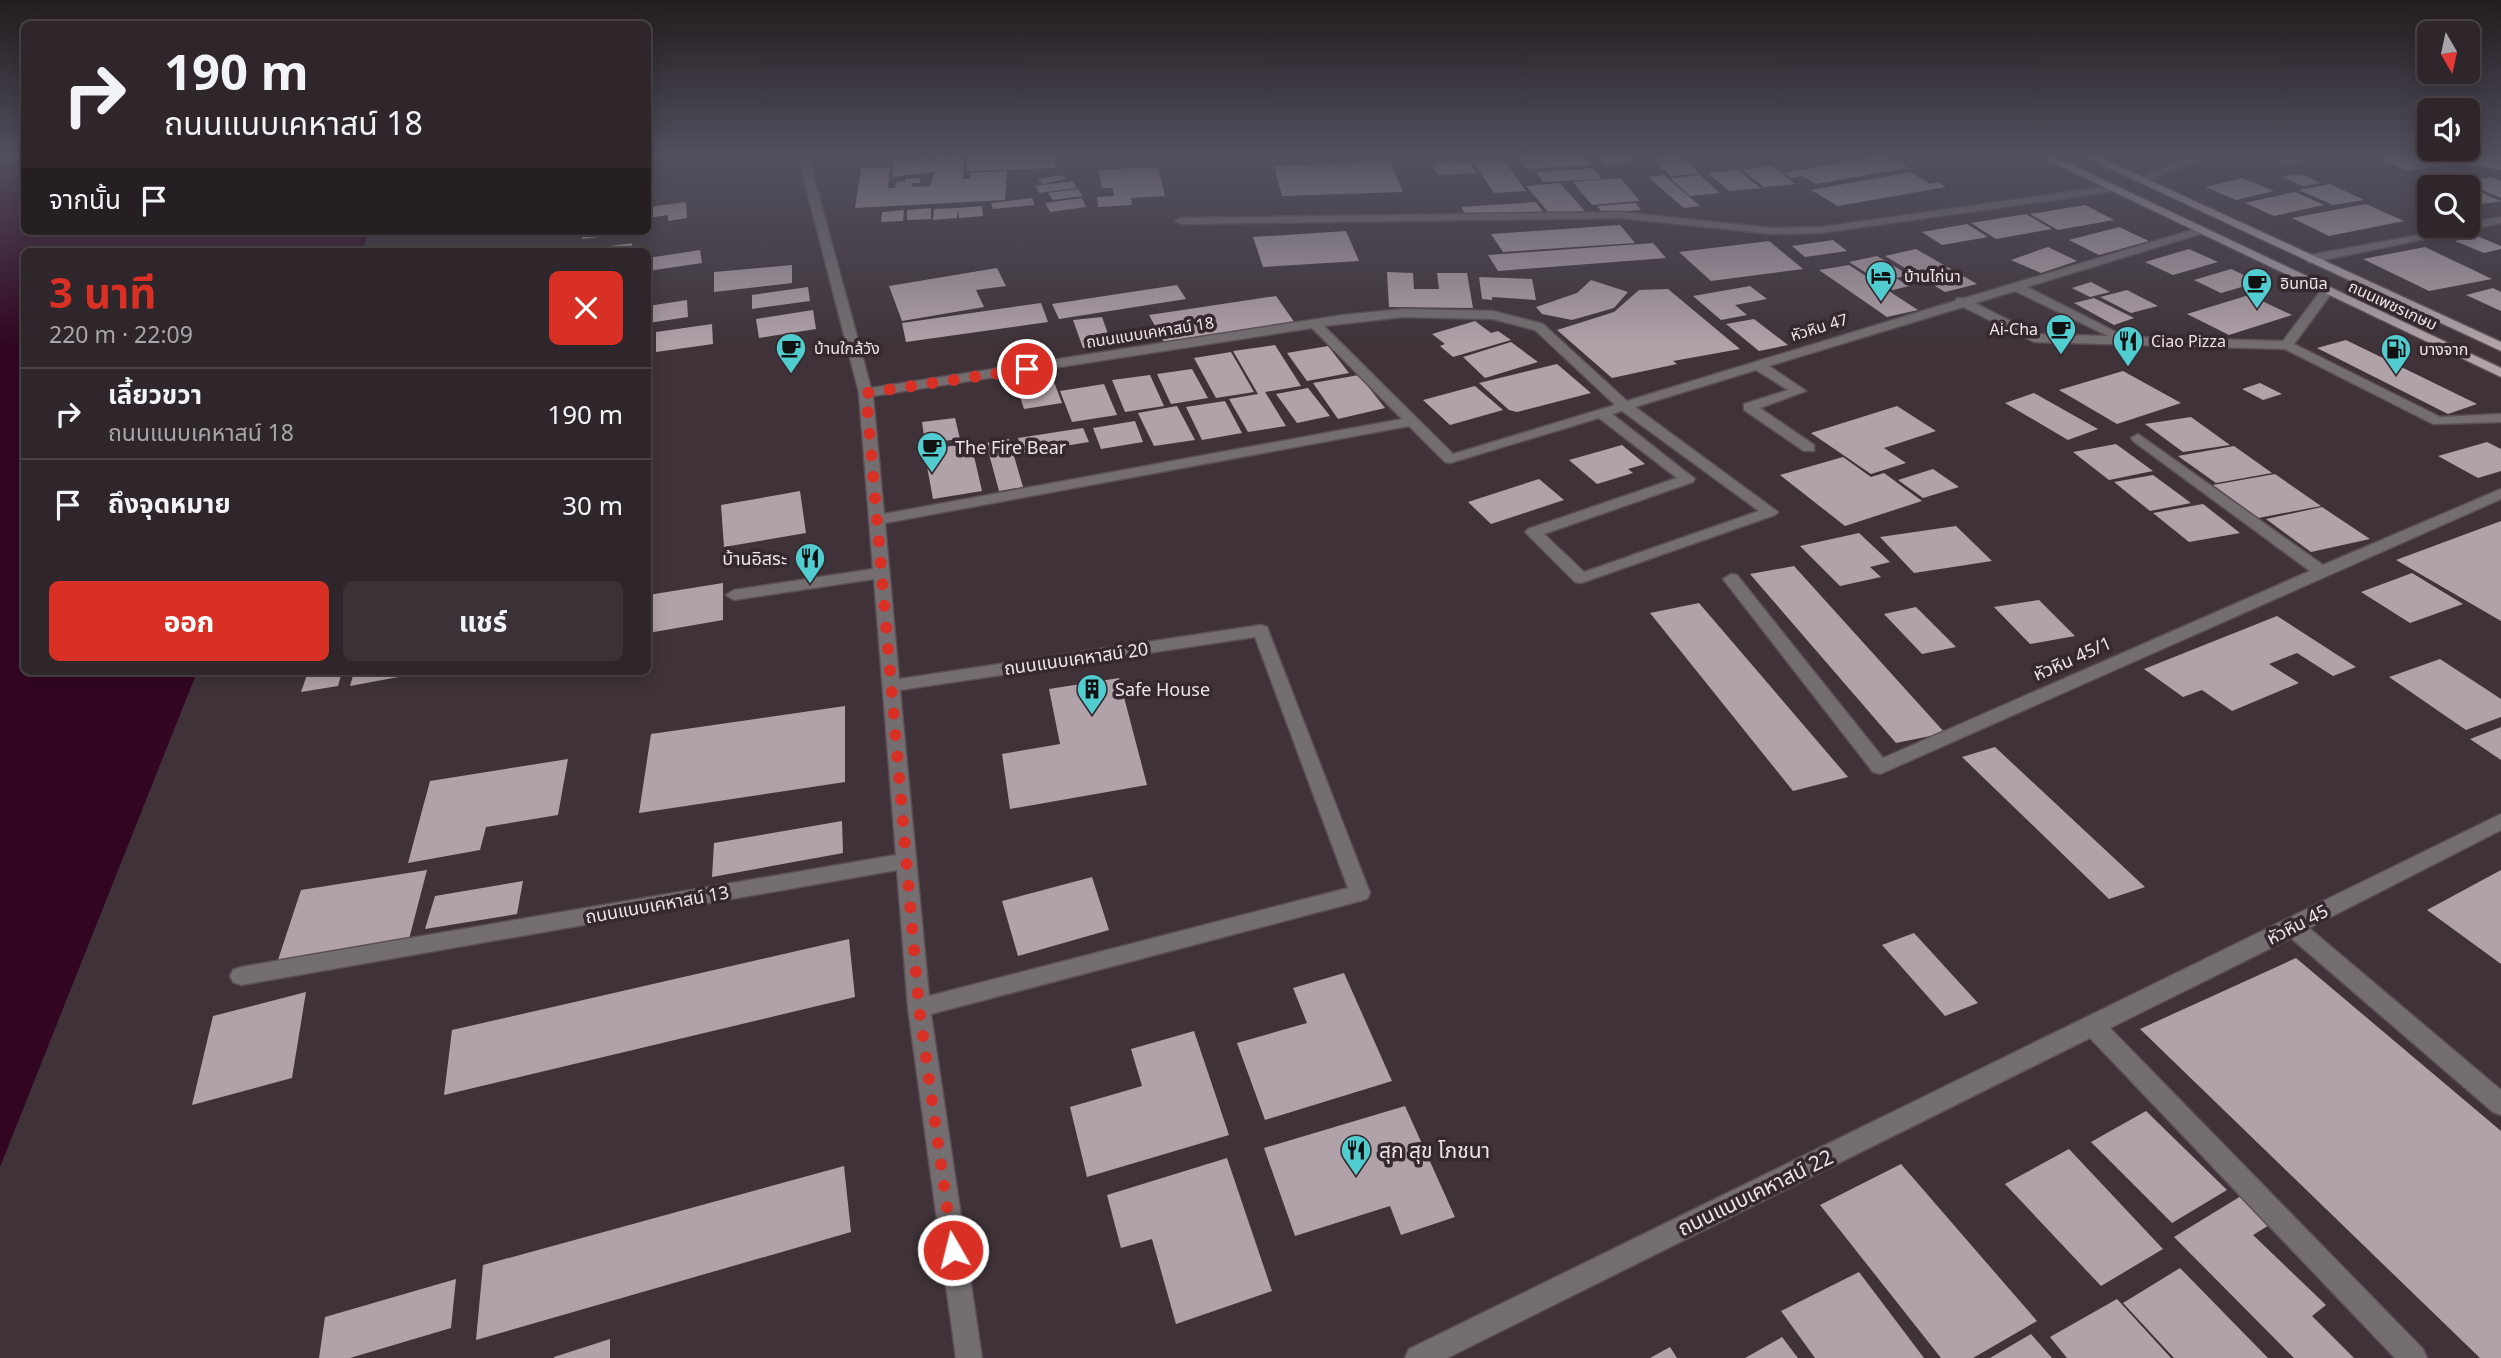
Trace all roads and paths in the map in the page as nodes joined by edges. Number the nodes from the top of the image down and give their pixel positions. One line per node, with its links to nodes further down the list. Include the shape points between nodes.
1 (820, 219): 20 (street)
2 (1300, 219): 8 (street)
3 (1662, 219): 4 (street, via 1772,231 1821,230)
4 (1896, 219)
5 (2175, 219): 9 (main road, ถนนเพชรเกษม)
6 (2223, 219): 10 (main road, ถนนเพชรเกษม)
7 (2501, 220): 10 (street)
8 (1181, 221)
9 (2199, 231): 11 (street, หัวหิน 47); 12 (main road, ถนนเพชรเกษม)
10 (2310, 260): 17 (main road, ถนนเพชรเกษม)
11 (2015, 285): 13 (street, หัวหิน 47); 15 (street)
12 (2327, 291): 16 (street); 19 (main road, ถนนเพชรเกษม)
13 (1961, 301): 15 (street, via 2034,338); 18 (street, หัวหิน 47)
14 (1316, 325): 20 (street, ถนนแนบเคหาสน์ 18); 21 (street, ถนนแนบเคหาสน์ 18, via 1403,313 1493,316 1539,327); 24 (street)
15 (2126, 341): 16 (street)
16 (2287, 345): 23 (street, via 2438,421)
17 (2501, 347)
18 (1756, 364): 21 (street, หัวหิน 47); 26 (street, via 1799,391 1749,407)
19 (2501, 373)
20 (866, 393): 30 (street)
21 (1623, 405): 22 (street, หัวหิน 47); 27 (street, ถนนแนบเคหาสน์ 18)
22 (1600, 412): 24 (street, หัวหิน 47, via 1450,459); 28 (street)
23 (2501, 418)
24 (1413, 421): 30 (street)
25 (2138, 438): 31 (street)
26 (1809, 447)
27 (1712, 470): 28 (street); 28 (street, ถนนแนบเคหาสน์ 18, via 1770,512 1581,578 1533,532)
28 (1688, 479)
29 (2501, 493): 31 (street, หัวหิน 45/1)
30 (877, 520): 32 (street)
31 (2320, 571): 33 (street, หัวหิน 45/1, via 1880,767)
32 (881, 573): 34 (street); 35 (street)
33 (1731, 579)
34 (734, 595)
35 (890, 686): 37 (street); 40 (street, ถนนแนบเคหาสน์ 20, via 1262,631 1360,892)
36 (2501, 821): 38 (street, หัวหิน 45)
37 (906, 861): 39 (street, ถนนแนบเคหาสน์ 13); 40 (street)
38 (2293, 927): 41 (street, หัวหิน 45); 42 (street)
39 (241, 976)
40 (919, 1008): 43 (street)
41 (2092, 1025): 44 (street, ถนนแนบเคหาสน์ 22); 45 (street)
42 (2501, 1104)
43 (969, 1358)
44 (1418, 1358)
45 (2414, 1358)

